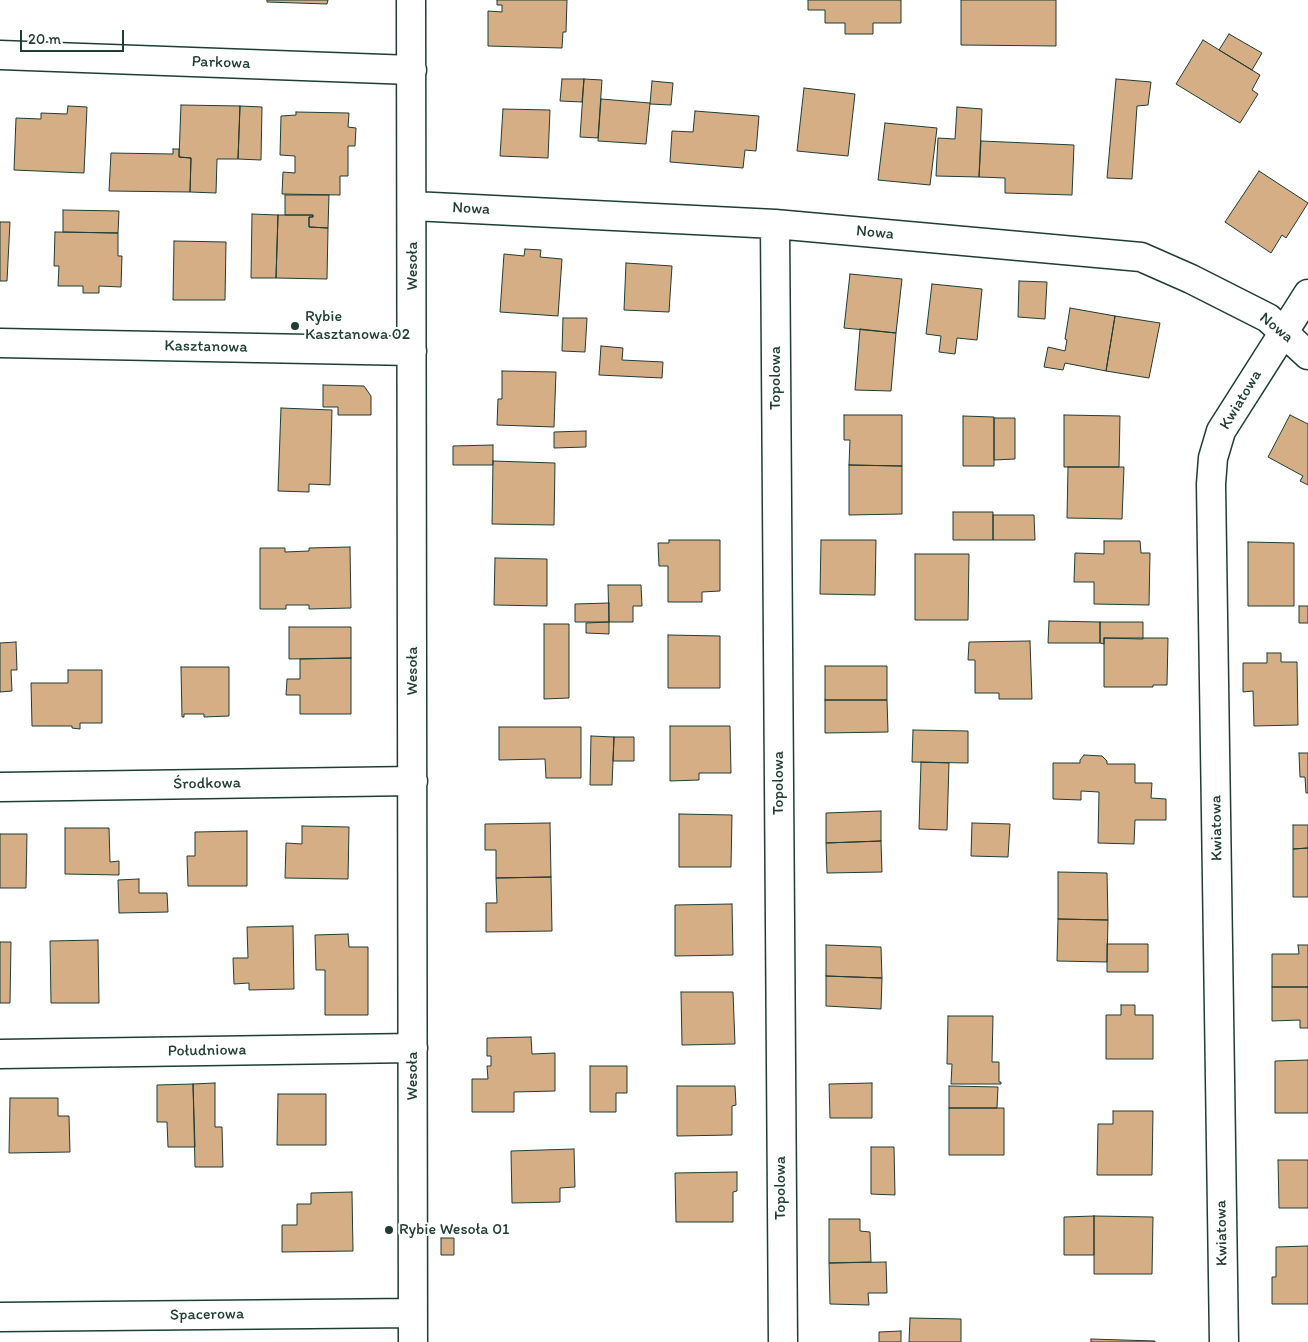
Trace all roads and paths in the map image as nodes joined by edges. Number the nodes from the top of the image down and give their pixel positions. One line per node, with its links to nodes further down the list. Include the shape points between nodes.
1 (412, 0): 3 (street, Wesoła)
2 (0, 55): 3 (street, Parkowa)
3 (412, 70): 4 (street, Wesoła)
4 (413, 206): 5 (street, Nowa); 9 (street, Wesoła)
5 (775, 224): 7 (street, Nowa, via 1140,257 1191,278 1263,315); 18 (street, Topolowa)
6 (1308, 294): 7 (street, Kwiatowa)
7 (1283, 333): 10 (street, Nowa); 19 (street, Kwiatowa, via 1221,431 1213,458 1211,484)
8 (0, 343): 9 (street, Kasztanowa)
9 (412, 351): 11 (street, Wesoła)
10 (1308, 356)
11 (413, 781): 12 (street, Środkowa); 13 (street, Wesoła)
12 (0, 787)
13 (413, 1048): 14 (street, Południowa); 15 (street, Wesoła)
14 (0, 1054)
15 (413, 1313): 16 (street, Spacerowa); 17 (street, Wesoła)
16 (0, 1317)
17 (413, 1342)
18 (782, 1342)
19 (1224, 1342)

